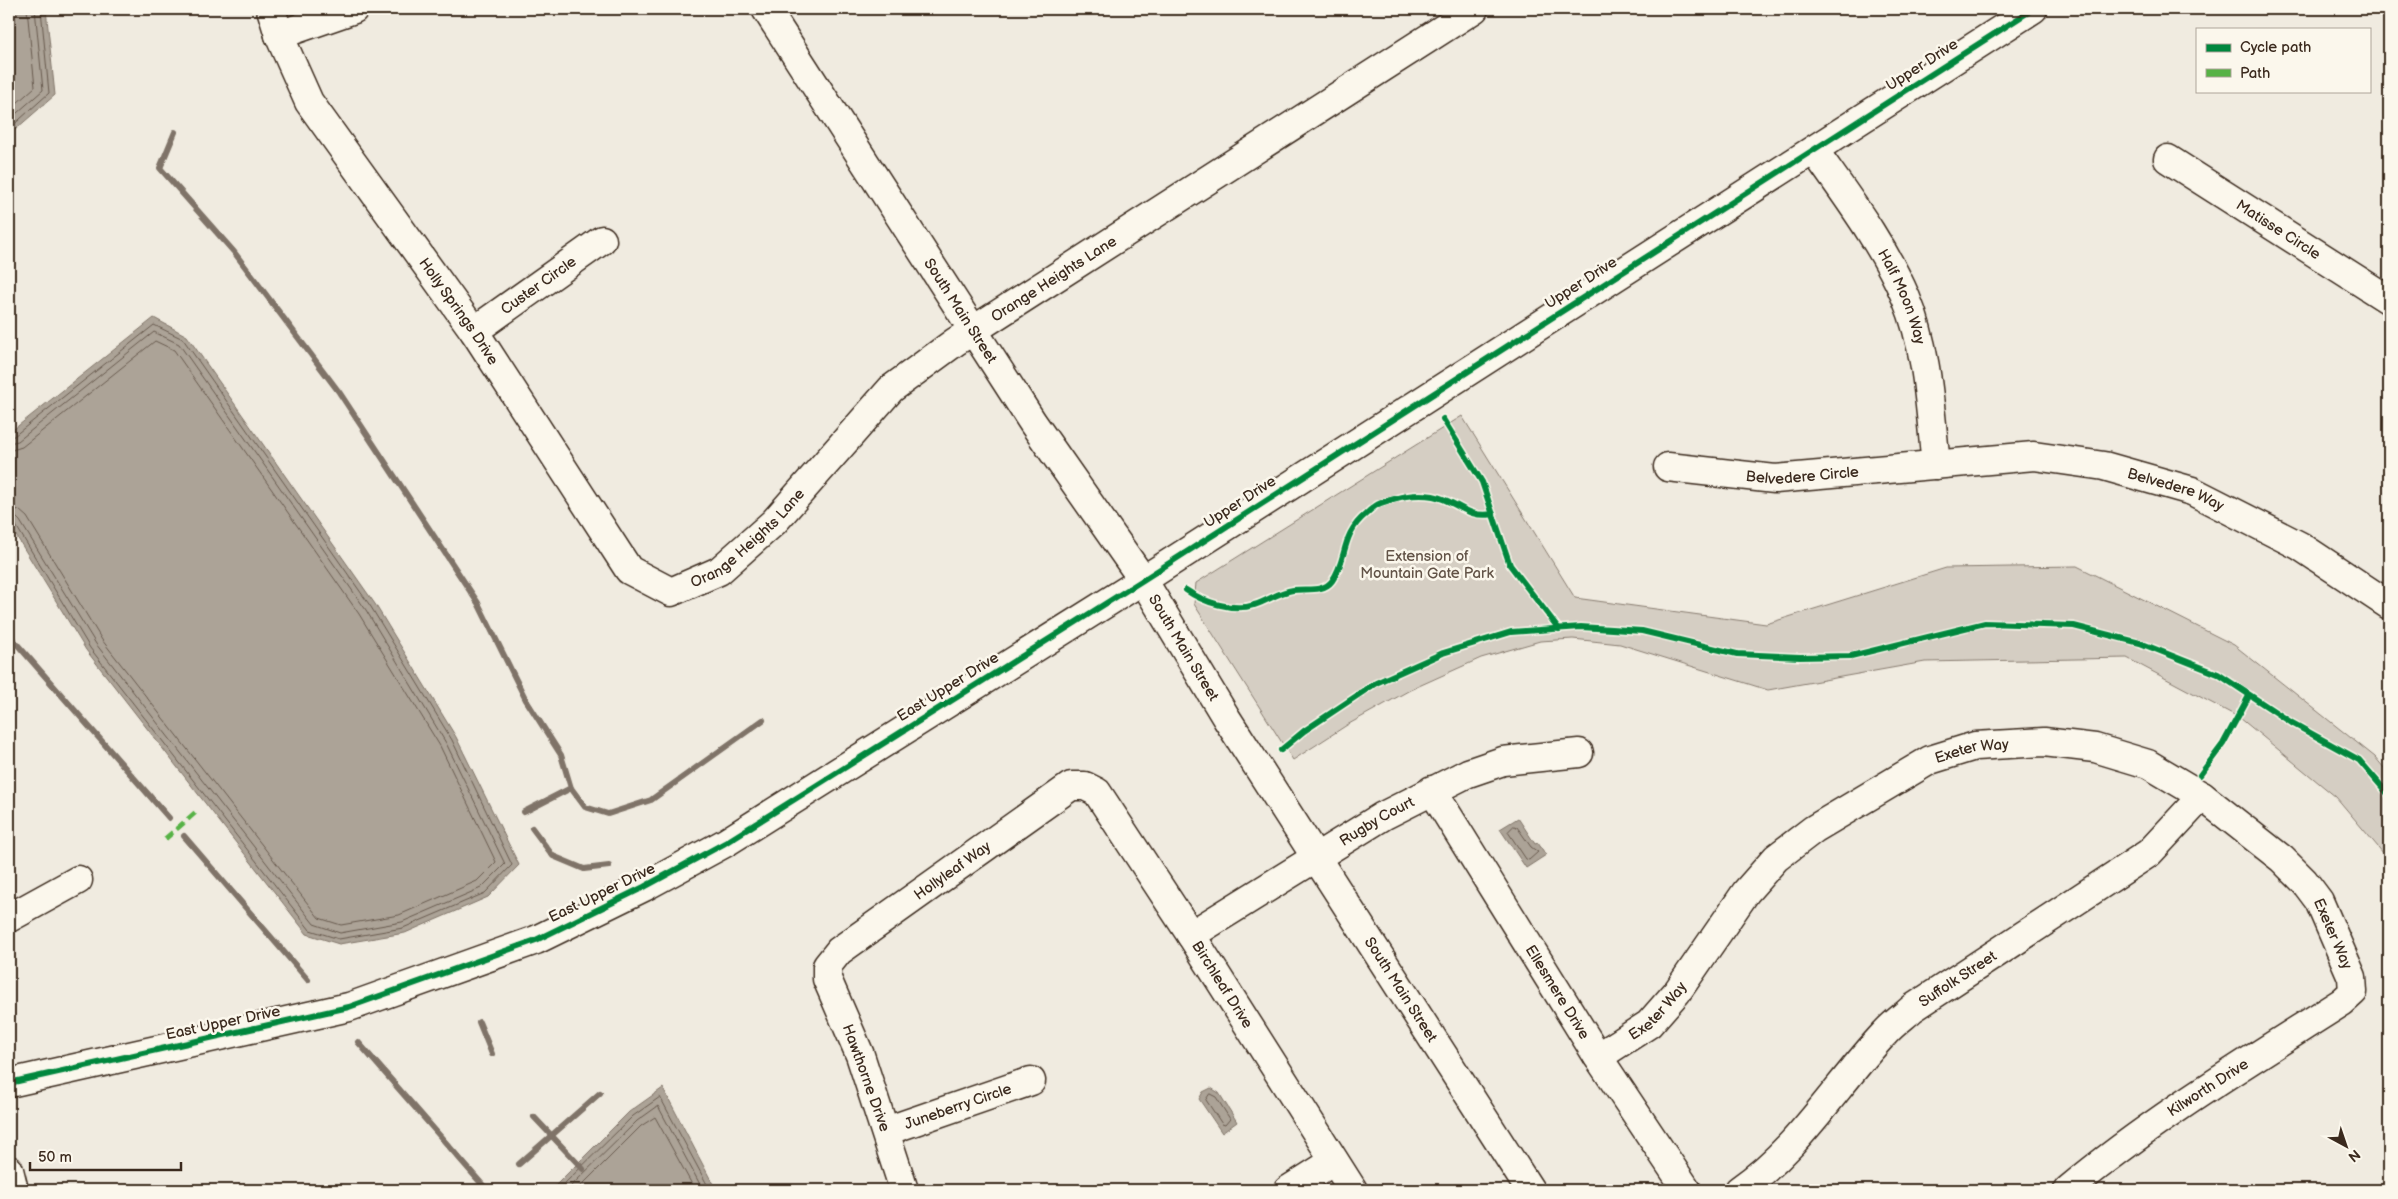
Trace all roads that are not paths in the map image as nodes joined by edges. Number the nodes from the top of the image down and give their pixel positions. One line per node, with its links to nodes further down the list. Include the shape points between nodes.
1 (271, 9): 6 (street, Holly Springs Drive)
2 (354, 9): 6 (street)
3 (766, 9): 11 (street, South Main Street)
4 (1474, 9): 11 (street, Orange Heights Lane)
5 (2033, 9): 7 (street, Upper Drive)
6 (279, 35): 12 (street, Holly Springs Drive, via 309,102)
7 (1814, 150): 13 (street, Half Moon Way, via 1879,245 1906,299 1923,357); 15 (street, Upper Drive)
8 (2168, 160): 10 (street, Matisse Circle)
9 (602, 240): 12 (street, Custer Circle)
10 (2389, 300)
11 (972, 330): 15 (street, South Main Street); 16 (street, Orange Heights Lane, via 891,388 774,522 719,571)
12 (474, 331): 16 (street, Holly Springs Drive, via 629,570)
13 (1936, 465): 14 (street, Belvedere Circle, via 1775,479); 17 (street, Belvedere Way, via 2034,456 2104,466 2192,492 2300,546)
14 (1668, 466)
15 (1143, 580): 22 (street, South Main Street); 30 (street, East Upper Drive, via 725,843 536,940 349,1007)
16 (671, 592)
17 (2389, 605)
18 (1579, 753): 20 (street, Rugby Court, via 1503,761)
19 (1085, 786): 25 (street, Birchleaf Drive, via 1096,792); 26 (street, Hollyleaf Way, via 1071,786 839,951)
20 (1432, 790): 22 (street, Rugby Court); 28 (street, Ellesmere Drive)
21 (2202, 796): 27 (street, Exeter Way, via 2282,859 2304,881 2319,902 2352,977); 28 (street, Exeter Way, via 2148,764 2095,748 2044,742 1975,746 1930,760 1814,829 1776,858 1746,892 1677,992 1649,1024); 40 (street, Suffolk Street, via 2149,853 1914,1008 1885,1032 1785,1152)
22 (1316, 857): 25 (street, Rugby Court); 38 (street, South Main Street)
23 (78, 880): 24 (street)
24 (9, 918)
25 (1191, 935): 32 (street, Birchleaf Drive)
26 (827, 966): 31 (street, Hawthorne Drive, via 827,980 860,1055)
27 (2353, 992): 41 (street, Kilworth Drive, via 2117,1149)
28 (1598, 1057): 39 (street, Ellesmere Drive)
29 (1031, 1081): 31 (street, Juneberry Circle)
30 (9, 1083)
31 (886, 1131): 35 (street, Hawthorne Drive)
32 (1334, 1161): 36 (street); 37 (street, Birchleaf Drive)
33 (9, 1170): 34 (street)
34 (14, 1190)
35 (904, 1190)
36 (1288, 1190)
37 (1353, 1190)
38 (1530, 1190)
39 (1687, 1190)
40 (1739, 1190)
41 (2068, 1190)

